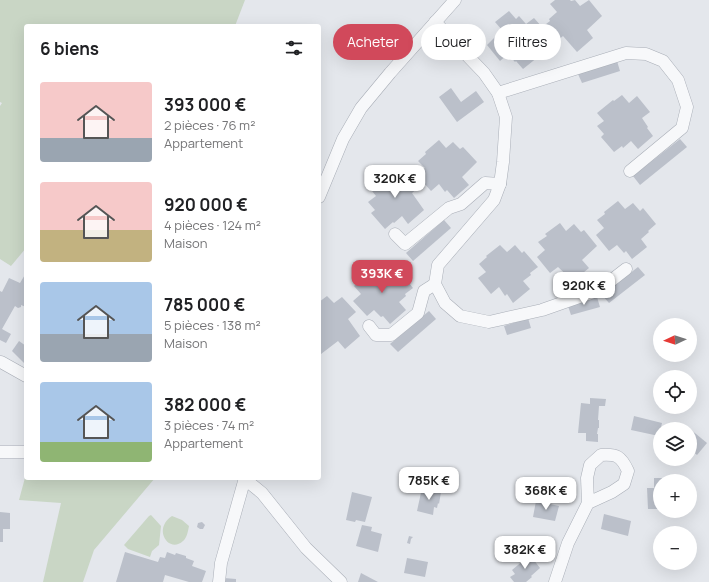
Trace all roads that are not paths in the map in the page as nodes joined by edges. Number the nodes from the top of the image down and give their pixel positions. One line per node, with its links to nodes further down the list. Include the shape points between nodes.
1 (455, 0): 2 (street)
2 (435, 22): 3 (street, via 484,73); 6 (street, via 361,108 343,139)
3 (498, 93): 4 (street, via 626,53 646,54 663,61 678,80 687,107 682,128); 5 (street, via 506,117)
4 (630, 171)
5 (500, 184): 7 (street, via 485,184 461,204 449,208 405,244); 9 (street, via 494,200 438,265)
6 (321, 192)
7 (395, 234)
8 (626, 269): 9 (street, via 599,290 542,310 489,322 460,316 445,303)
9 (435, 284): 10 (street, via 424,291 418,313 391,334 376,335)
10 (369, 326)
11 (0, 362): 12 (street)
12 (24, 375)
13 (0, 452): 14 (street)
14 (24, 452)
15 (245, 480): 18 (street, via 221,563)
16 (246, 480): 19 (street, via 262,493 306,548)
17 (588, 503): 20 (street, via 568,543)
18 (219, 582)
19 (341, 582)
20 (555, 582)

